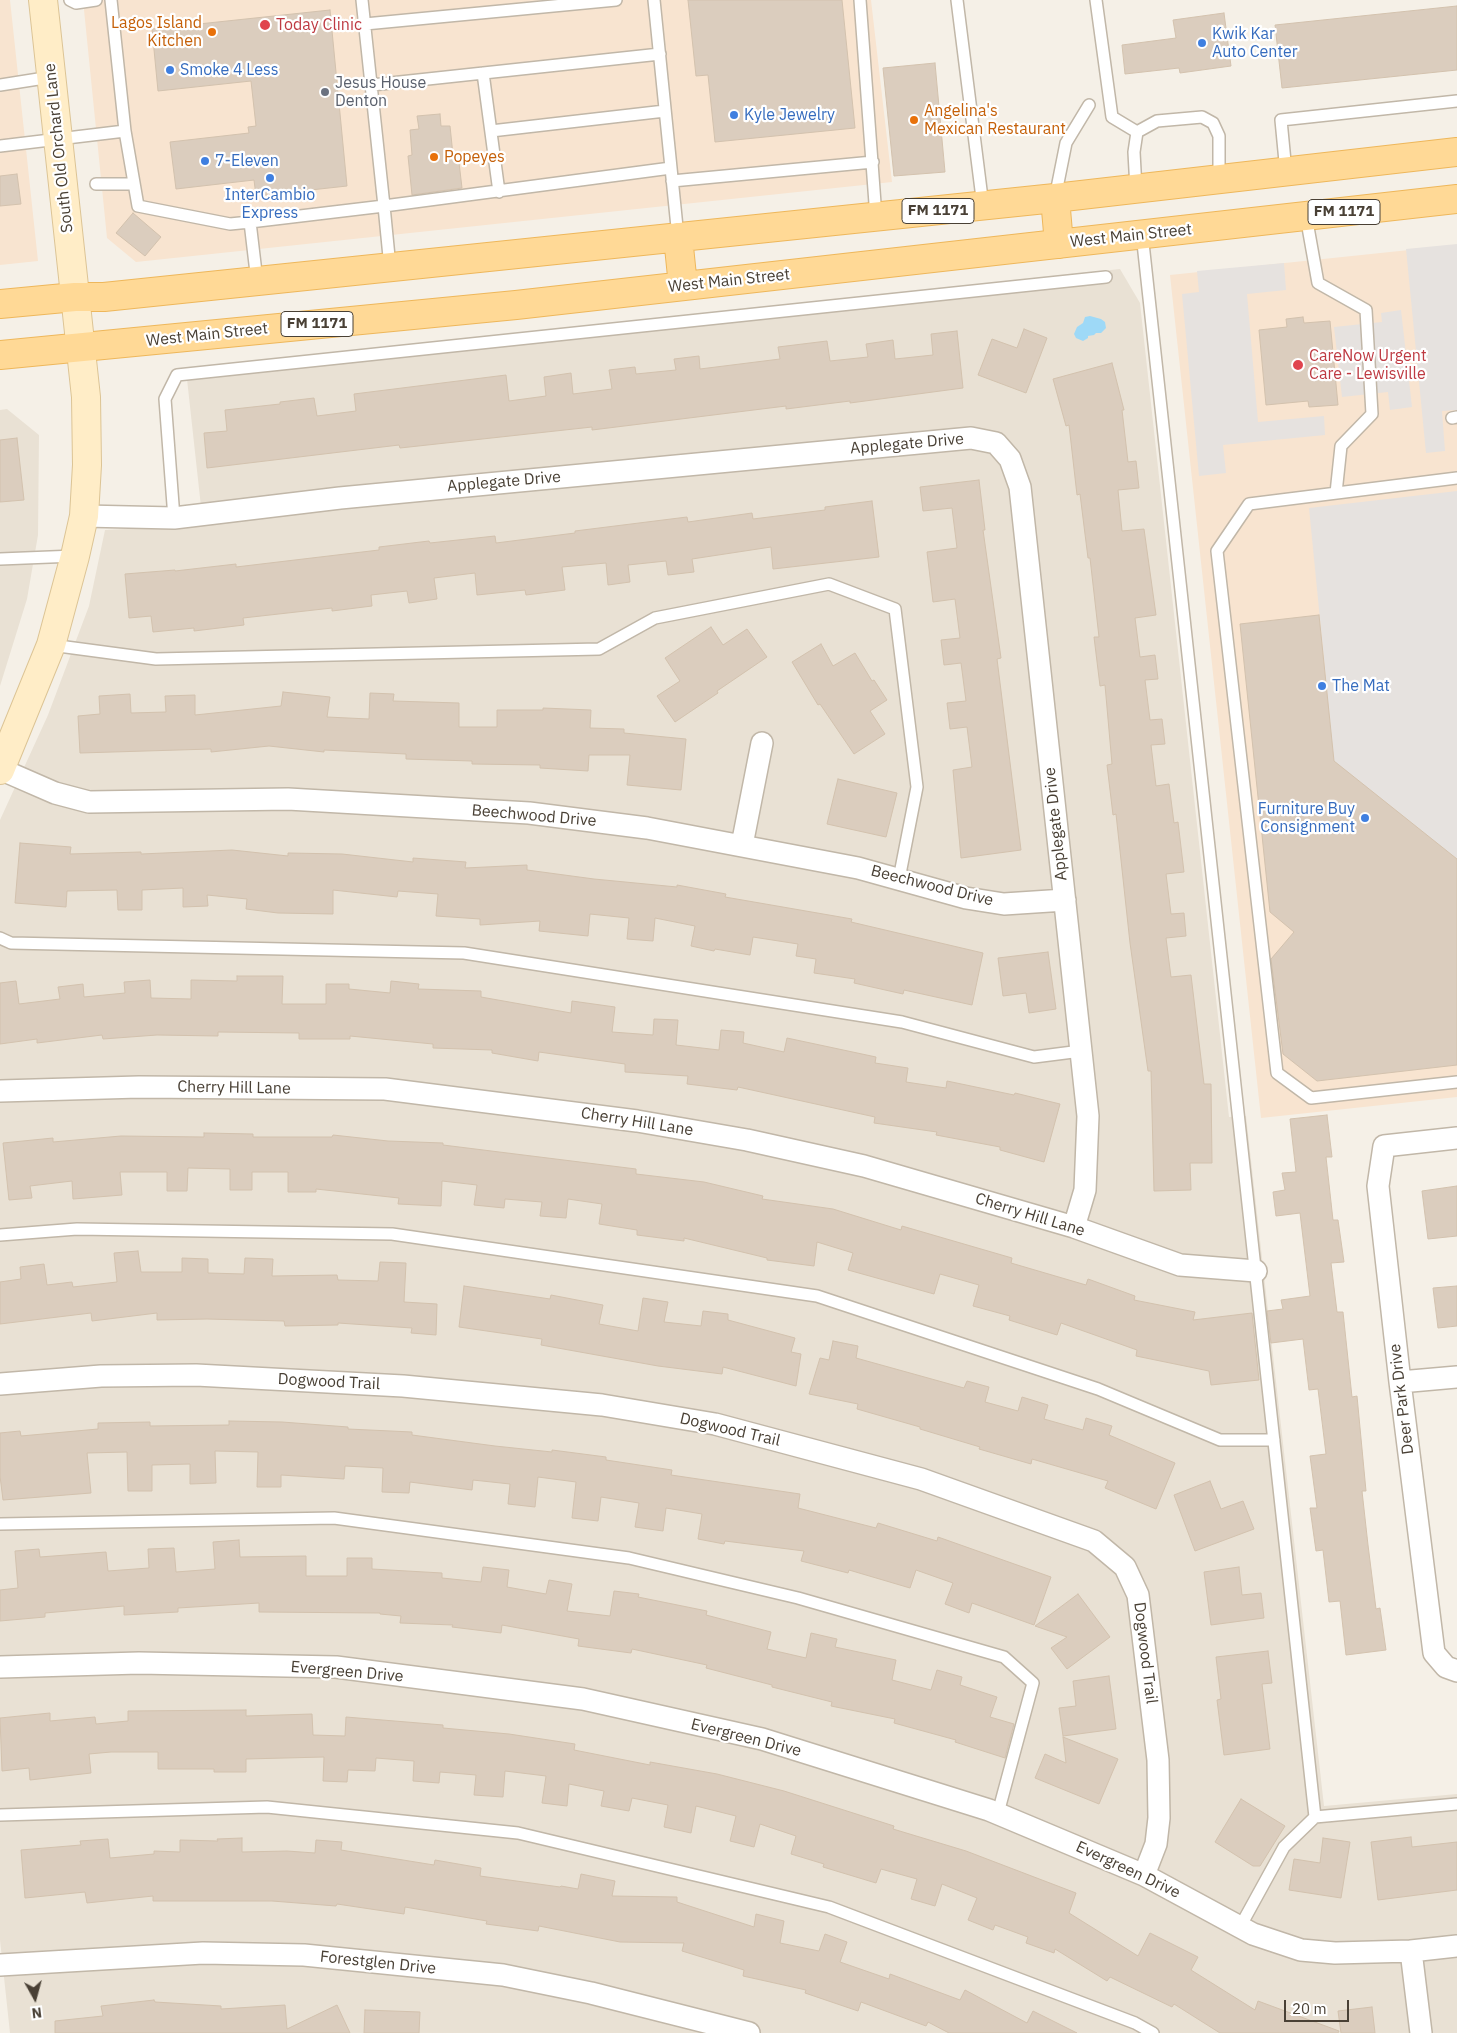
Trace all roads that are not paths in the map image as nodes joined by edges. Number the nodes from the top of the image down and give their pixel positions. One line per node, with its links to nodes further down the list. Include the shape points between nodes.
1 (43, 0): 14 (street, South Old Orchard Lane)
2 (70, 0): 3 (lane, via 76,3)
3 (96, 0)
4 (111, 0): 20 (lane)
5 (362, 0): 11 (lane)
6 (616, 0): 11 (lane)
7 (654, 0): 12 (lane)
8 (860, 0): 26 (lane)
9 (957, 0): 38 (lane)
10 (1096, 0): 22 (lane, via 1112,117)
11 (365, 24): 16 (lane)
12 (660, 54): 13 (lane); 19 (lane)
13 (483, 73): 16 (lane); 21 (lane)
14 (51, 76): 15 (lane); 23 (street, South Old Orchard Lane)
15 (0, 85)
16 (372, 85): 37 (lane)
17 (1457, 101): 28 (lane, via 1281,120)
18 (1089, 105): 35 (lane, via 1066,142)
19 (665, 111): 21 (lane); 27 (lane)
20 (125, 131): 23 (lane); 32 (lane)
21 (491, 132): 34 (lane)
22 (1137, 132): 29 (lane, via 1157,122 1202,117 1213,123 1219,136); 33 (lane, via 1134,152)
23 (58, 140): 24 (lane); 49 (street, South Old Orchard Lane)
24 (0, 146)
25 (1457, 152): 28 (main road, FM 1171)
26 (873, 162): 30 (lane); 40 (lane)
27 (671, 168): 30 (lane); 34 (lane)
28 (1286, 172): 29 (main road, FM 1171)
29 (1219, 180): 33 (main road, FM 1171)
30 (672, 181): 43 (lane)
31 (96, 184): 32 (lane)
32 (134, 184): 41 (lane, via 138,206 230,224)
33 (1136, 189): 35 (main road, FM 1171)
34 (499, 192): 37 (lane)
35 (1055, 198): 38 (main road, FM 1171); 44 (main road)
36 (1457, 199): 39 (main road, West Main Street / FM 1171)
37 (384, 206): 41 (lane); 45 (lane)
38 (983, 206): 40 (main road, FM 1171)
39 (1306, 216): 42 (main road, West Main Street / FM 1171); 54 (lane, via 1318,283 1366,310 1372,414 1341,446)
40 (876, 217): 43 (main road, FM 1171)
41 (250, 222): 47 (lane)
42 (1142, 234): 44 (main road, West Main Street / FM 1171); 72 (lane)
43 (678, 238): 45 (main road, FM 1171); 48 (main road)
44 (1059, 244): 48 (main road, West Main Street / FM 1171)
45 (390, 267): 47 (main road, FM 1171)
46 (1106, 277): 56 (lane, via 177,375 165,399)
47 (257, 281): 49 (main road, FM 1171, via 104,297)
48 (683, 286): 51 (main road, West Main Street / FM 1171)
49 (75, 297): 50 (main road, FM 1171); 51 (street, South Old Orchard Lane)
50 (0, 304)
51 (81, 348): 52 (main road, West Main Street / FM 1171); 55 (street, South Old Orchard Lane, via 86,397)
52 (0, 355)
53 (1457, 478): 54 (lane)
54 (1336, 493): 67 (lane, via 1249,504 1217,551 1277,1073 1311,1098)
55 (84, 516): 56 (street, Applegate Drive); 57 (street, South Old Orchard Lane)
56 (174, 518): 64 (street, Applegate Drive, via 350,497 971,438 996,442 1010,459 1020,487)
57 (75, 556): 58 (lane); 59 (street, South Old Orchard Lane)
58 (0, 559)
59 (51, 645): 61 (street, South Old Orchard Lane); 63 (lane, via 156,659 598,649 655,618 829,584 895,609 916,787)
60 (762, 744): 62 (street)
61 (0, 769): 62 (street, Beechwood Drive, via 55,793 89,802 288,799 529,813 648,828)
62 (742, 845): 63 (street, Beechwood Drive)
63 (899, 879): 64 (street, Beechwood Drive, via 966,898 1004,904)
64 (1064, 900): 66 (street, Applegate Drive)
65 (0, 938): 66 (lane, via 11,943 464,953 902,1022 1034,1057)
66 (1081, 1051): 70 (street, Applegate Drive, via 1088,1116 1085,1190)
67 (1457, 1082)
68 (0, 1091): 70 (street, Cherry Hill Lane, via 139,1087 385,1089 618,1118 747,1140 864,1166)
69 (1457, 1138): 74 (street, Deer Park Drive, via 1384,1146 1378,1186)
70 (1074, 1227): 72 (street, Cherry Hill Lane, via 1180,1265)
71 (0, 1235): 76 (lane, via 77,1230 392,1234 817,1296 1098,1389 1220,1440)
72 (1256, 1270): 76 (lane)
73 (1457, 1377): 74 (street)
74 (1400, 1382): 79 (street, Deer Park Drive, via 1434,1653 1446,1667)
75 (0, 1384): 84 (street, Dogwood Trail, via 101,1376 196,1375 403,1386 602,1405 714,1424 921,1479 1094,1542 1125,1567 1138,1595 1158,1770 1156,1844)
76 (1274, 1440): 83 (lane)
77 (0, 1524): 81 (lane, via 344,1520 629,1558 798,1598 985,1652 1004,1658 1033,1683)
78 (0, 1667): 81 (street, Evergreen Drive, via 139,1663 336,1667 583,1699 762,1739)
79 (1457, 1671)
80 (1457, 1804): 83 (lane)
81 (998, 1813): 84 (street, Evergreen Drive)
82 (0, 1815): 90 (lane, via 267,1807 518,1833 829,1907)
83 (1314, 1817): 85 (lane, via 1284,1847)
84 (1144, 1874): 85 (street, Evergreen Drive)
85 (1240, 1927): 87 (street, Evergreen Drive, via 1301,1950 1335,1953)
86 (1457, 1946): 87 (street, Evergreen Drive)
87 (1411, 1951): 91 (street)
88 (0, 1966): 89 (street, Forestglen Drive, via 203,1953 314,1956 503,1975)
89 (749, 2033)
90 (1153, 2033)
91 (1422, 2033)

